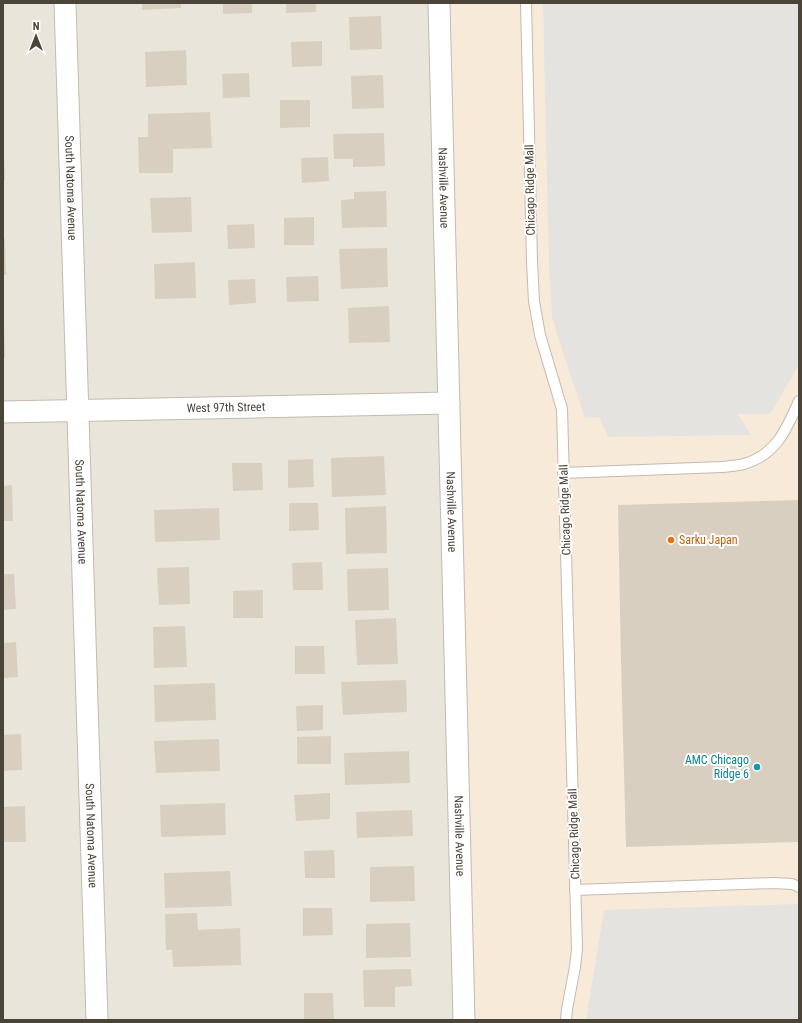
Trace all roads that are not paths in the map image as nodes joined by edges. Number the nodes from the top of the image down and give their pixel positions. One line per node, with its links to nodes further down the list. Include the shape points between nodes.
1 (66, 3): 6 (street, South Natoma Avenue)
2 (439, 3): 5 (street, Nashville Avenue)
3 (526, 3): 8 (lane, Chicago Ridge Mall, via 534,301 540,335 562,409)
4 (799, 401): 8 (lane, via 777,444 762,456 744,464 722,468)
5 (449, 403): 6 (street, West 97th Street); 12 (street, Nashville Avenue)
6 (78, 410): 7 (street, West 97th Street); 11 (street, South Natoma Avenue)
7 (3, 412)
8 (564, 473): 10 (lane, Chicago Ridge Mall)
9 (799, 887): 10 (lane, via 774,882)
10 (575, 890): 13 (lane, Chicago Ridge Mall, via 577,949)
11 (97, 1020)
12 (464, 1020)
13 (566, 1020)

